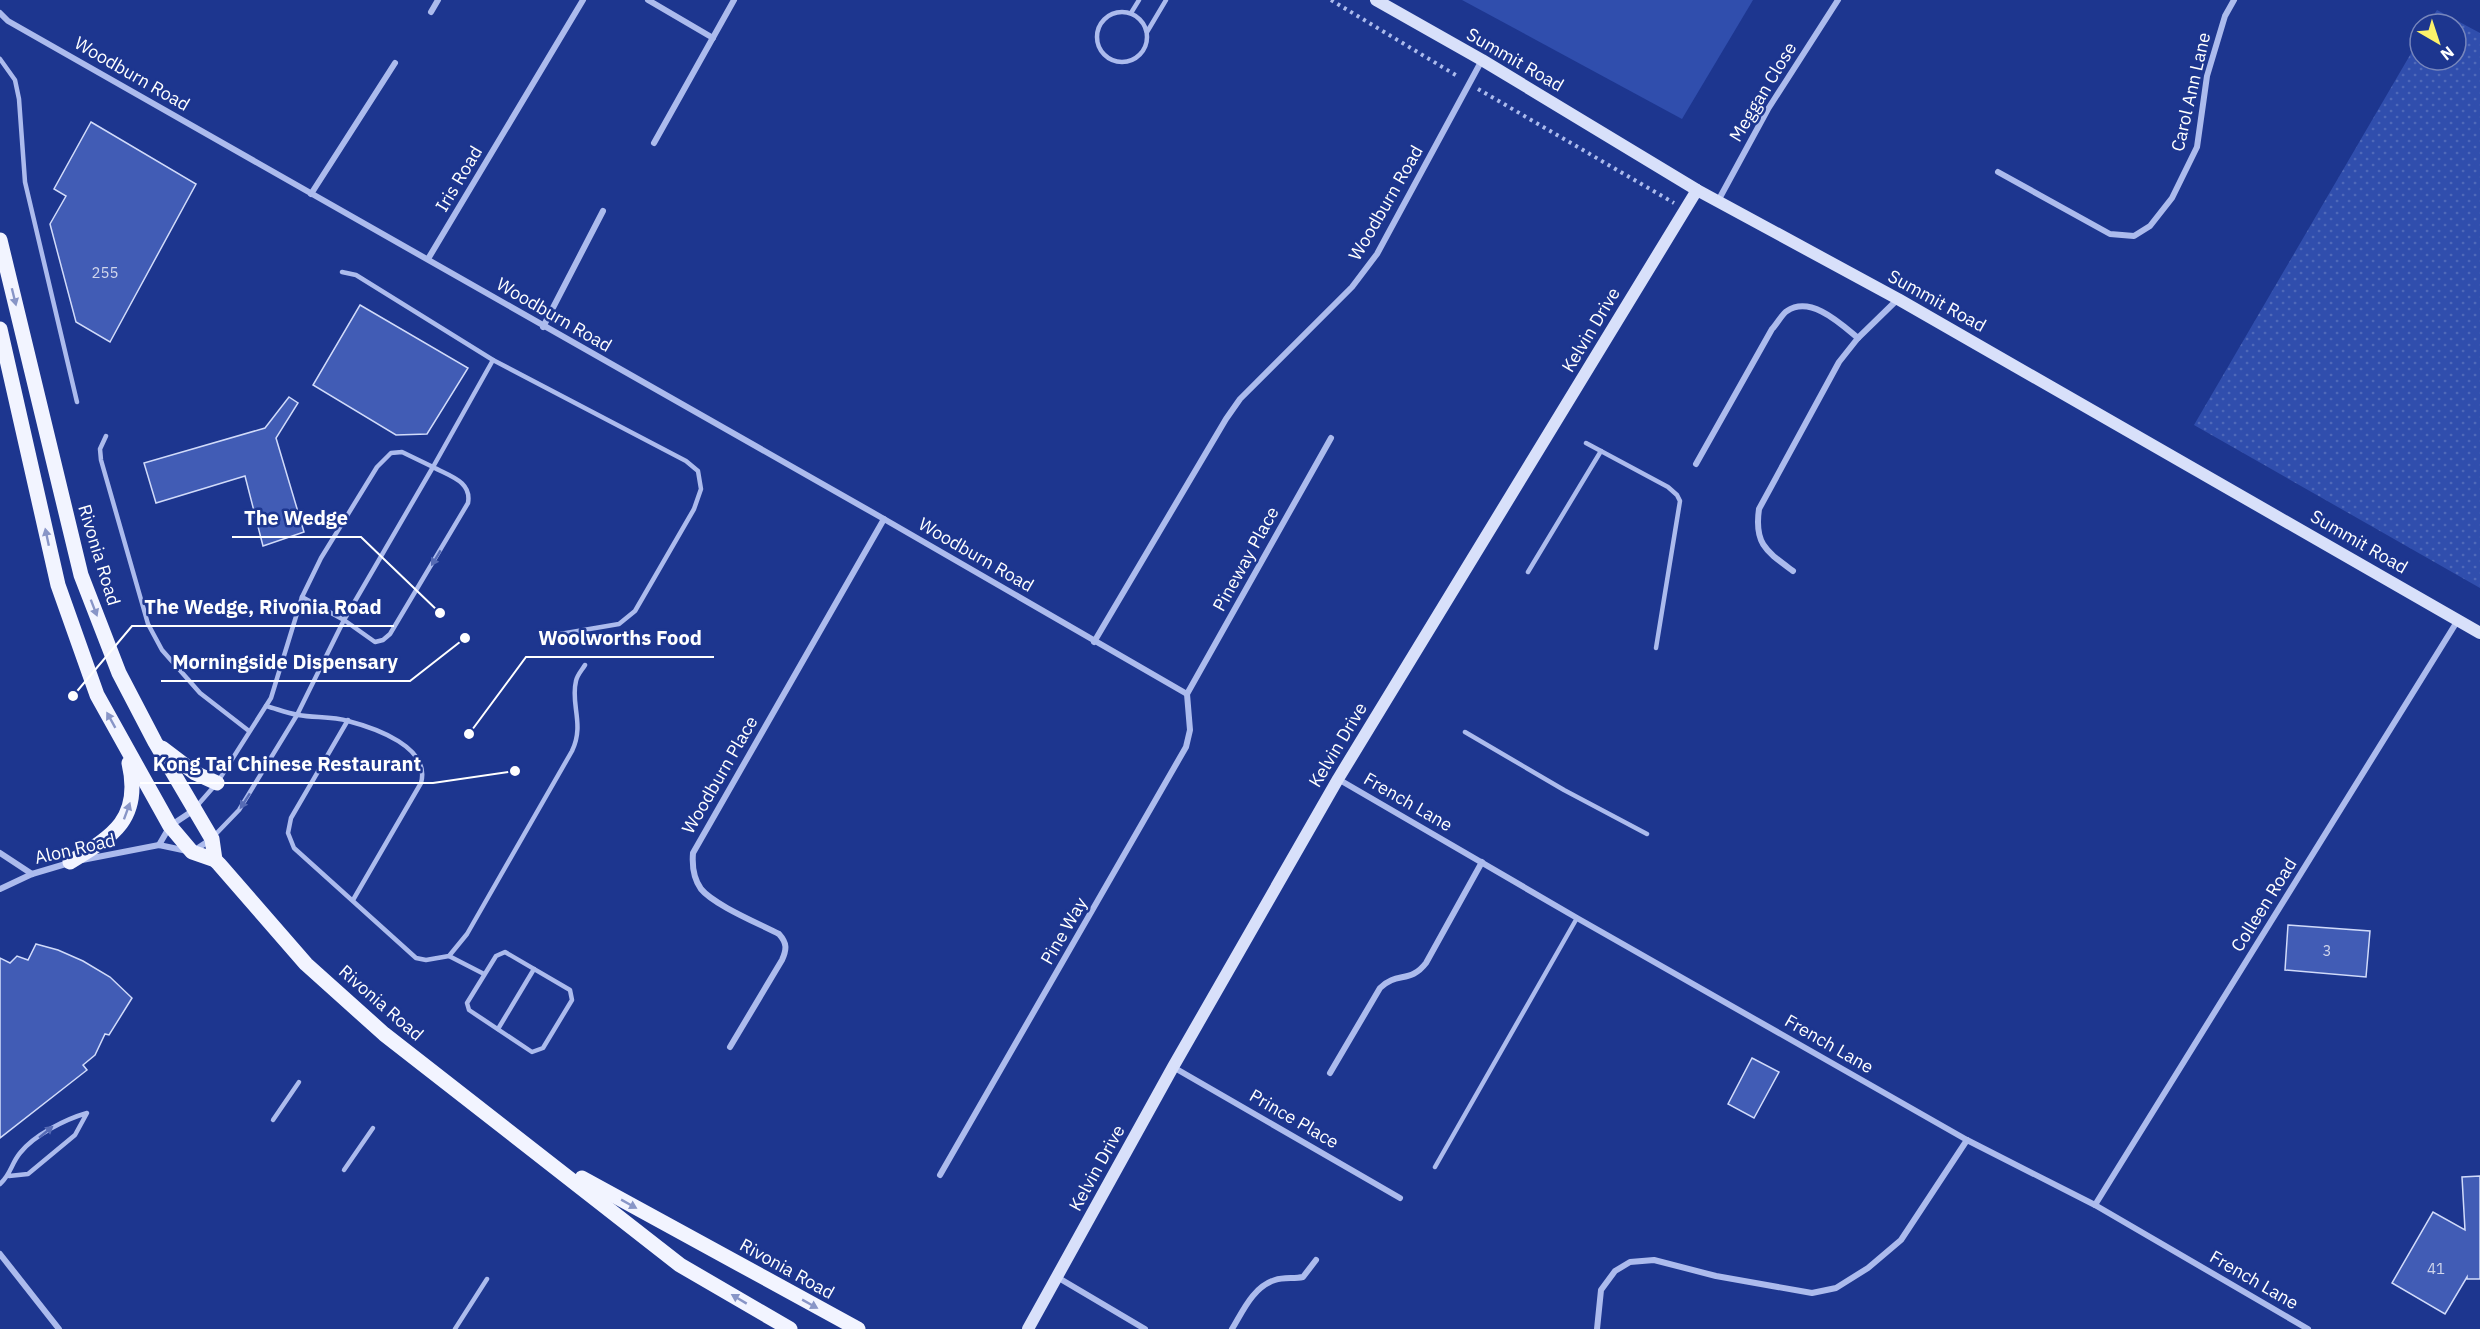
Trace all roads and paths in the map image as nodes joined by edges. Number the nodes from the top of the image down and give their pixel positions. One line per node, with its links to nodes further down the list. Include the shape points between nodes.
1 (438, 0): 11 (street)
2 (583, 0): 28 (street, Iris Road)
3 (648, 0): 15 (street)
4 (734, 0): 15 (street)
5 (1139, 0): 13 (lane)
6 (1166, 0): 14 (lane)
7 (1331, 0): 19 (path)
8 (1376, 0): 17 (main road, Summit Road)
9 (1838, 0): 24 (street, Meggan Close, via 1768,110)
10 (2234, 0): 21 (street, Carol Ann Lane, via 2206,76 2197,147 2172,198 2150,226 2134,236 2110,234)
11 (431, 12)
12 (0, 13): 23 (street, Woodburn Road)
13 (1131, 13): 14 (lane); 14 (lane, via 1113,13 1100,24 1097,41 1105,56 1113,61 1130,61 1144,49)
14 (1147, 32)
15 (713, 38): 20 (street)
16 (0, 59): 35 (lane, via 15,80 25,182)
17 (1482, 60): 19 (street, Woodburn Road); 22 (main road, Summit Road)
18 (395, 63): 23 (street)
19 (1469, 83): 25 (path); 50 (street, Woodburn Road, via 1377,254 1352,287 1240,399)
20 (654, 143)
21 (1998, 172)
22 (1697, 190): 24 (main road, Summit Road); 25 (main road, Kelvin Drive)
23 (311, 194): 28 (street, Woodburn Road)
24 (1718, 201): 30 (main road, Summit Road)
25 (1685, 209): 61 (main road, Kelvin Drive)
26 (603, 212): 31 (street)
27 (0, 240): 59 (main road, Rivonia Road, one-way to 59, via 81,575 119,673)
28 (428, 259): 31 (street, Woodburn Road)
29 (342, 272): 34 (lane, via 356,275)
30 (1898, 299): 33 (street); 47 (main road, Summit Road)
31 (543, 327): 42 (street, Woodburn Road)
32 (0, 329): 60 (main road, one-way to 32, via 97,695 57,585)
33 (1857, 338): 40 (street, via 1818,309 1804,306 1787,310 1772,329); 43 (street, via 1839,362 1759,509 1756,526 1760,540 1768,552)
34 (493, 360): 41 (lane); 49 (lane, via 686,461 701,478 694,509 635,611 619,624)
35 (77, 402)
36 (106, 436): 57 (lane, via 100,449 101,460 148,624 162,650 183,675)
37 (1331, 438): 53 (street, Pineway Place)
38 (1586, 443): 39 (lane)
39 (1601, 451): 44 (lane); 51 (lane, via 1668,487 1680,501)
40 (1696, 464)
41 (433, 467): 45 (lane, via 402,452 385,458 321,558); 46 (lane); 46 (lane, one-way to 46, via 467,487 470,494 466,508 387,637 375,642)
42 (884, 519): 50 (street, Woodburn Road); 81 (street, Woodburn Place, via 693,853 695,876 701,889 779,934 786,943 782,960)
43 (1793, 571)
44 (1528, 572)
45 (302, 597): 46 (lane); 54 (lane)
46 (344, 620): 55 (lane)
47 (2458, 620): 48 (main road, Summit Road); 97 (street, Colleen Road)
48 (2480, 633)
49 (560, 634)
50 (1094, 642): 53 (street, Woodburn Road)
51 (1656, 648)
52 (585, 665): 77 (lane, via 575,681 577,742 467,934)
53 (1187, 694): 93 (street, Pine Way, via 1190,730 1182,755)
54 (266, 706): 55 (lane); 57 (lane)
55 (297, 715): 56 (lane); 66 (lane, one-way to 66, via 239,810)
56 (348, 720): 75 (lane, via 291,818 288,833 294,848); 75 (lane, via 406,746 419,759 423,778)
57 (249, 731): 62 (lane)
58 (1465, 732): 65 (lane)
59 (155, 742): 62 (main road, via 195,773); 63 (main road, Rivonia Road)
60 (126, 746): 64 (main road); 71 (main road, one-way to 60, via 103,842 126,818 134,789)
61 (1338, 778): 72 (street, French Lane); 82 (main road, Kelvin Drive)
62 (217, 783): 63 (lane)
63 (194, 810): 64 (street); 66 (main road, Rivonia Road)
64 (170, 826): 67 (street); 68 (main road)
65 (1647, 834)
66 (212, 839): 68 (street); 70 (main road, Rivonia Road)
67 (159, 845): 68 (street, Alon Road); 71 (street, Alon Road)
68 (192, 852): 70 (main road, Rivonia Road)
69 (0, 853): 73 (street)
70 (215, 860): 90 (main road, Rivonia Road, via 306,964 408,1053)
71 (70, 862): 73 (street, Alon Road)
72 (1482, 862): 76 (street, French Lane); 83 (street, via 1426,963 1416,974 1392,979 1380,988)
73 (32, 874): 74 (street, Alon Road)
74 (0, 889)
75 (353, 900): 77 (lane, via 416,958)
76 (1577, 918): 89 (street, French Lane); 91 (lane)
77 (449, 956): 79 (lane)
78 (534, 969): 79 (lane, via 504,952 496,956); 80 (lane); 80 (lane, via 570,990 572,1000 543,1048 532,1052)
79 (484, 974): 80 (lane, via 467,1003 469,1010)
80 (498, 1029)
81 (730, 1047)
82 (1173, 1067): 96 (street, Prince Place); 100 (main road, Kelvin Drive)
83 (1330, 1073)
84 (298, 1082): 86 (lane)
85 (76, 1116): 87 (lane); 87 (lane, via 87,1113); 94 (lane, one-way to 85, via 20,1153 54,1126)
86 (273, 1119)
87 (83, 1121): 94 (lane, via 75,1135 27,1174)
88 (373, 1128): 92 (lane)
89 (1967, 1140): 97 (street, French Lane); 109 (street, via 1901,1240 1836,1288 1812,1293 1654,1260 1630,1262 1615,1271 1601,1290)
90 (541, 1155): 104 (main road, Rivonia Road, one-way to 90, via 680,1264); 105 (main road, Rivonia Road, one-way to 105)
91 (1435, 1167)
92 (344, 1170)
93 (940, 1175)
94 (9, 1176): 95 (lane)
95 (0, 1184)
96 (1400, 1198)
97 (2095, 1205): 110 (street, French Lane)
98 (0, 1254): 102 (street)
99 (1316, 1260): 108 (street, via 1303,1277 1274,1280 1265,1285 1251,1297)
100 (1057, 1277): 106 (main road, Kelvin Drive); 107 (street)
101 (487, 1279): 103 (lane)
102 (59, 1329)
103 (455, 1329)
104 (790, 1329)
105 (858, 1329)
106 (1028, 1329)
107 (1145, 1329)
108 (1232, 1329)
109 (1597, 1329)
110 (2308, 1329)

